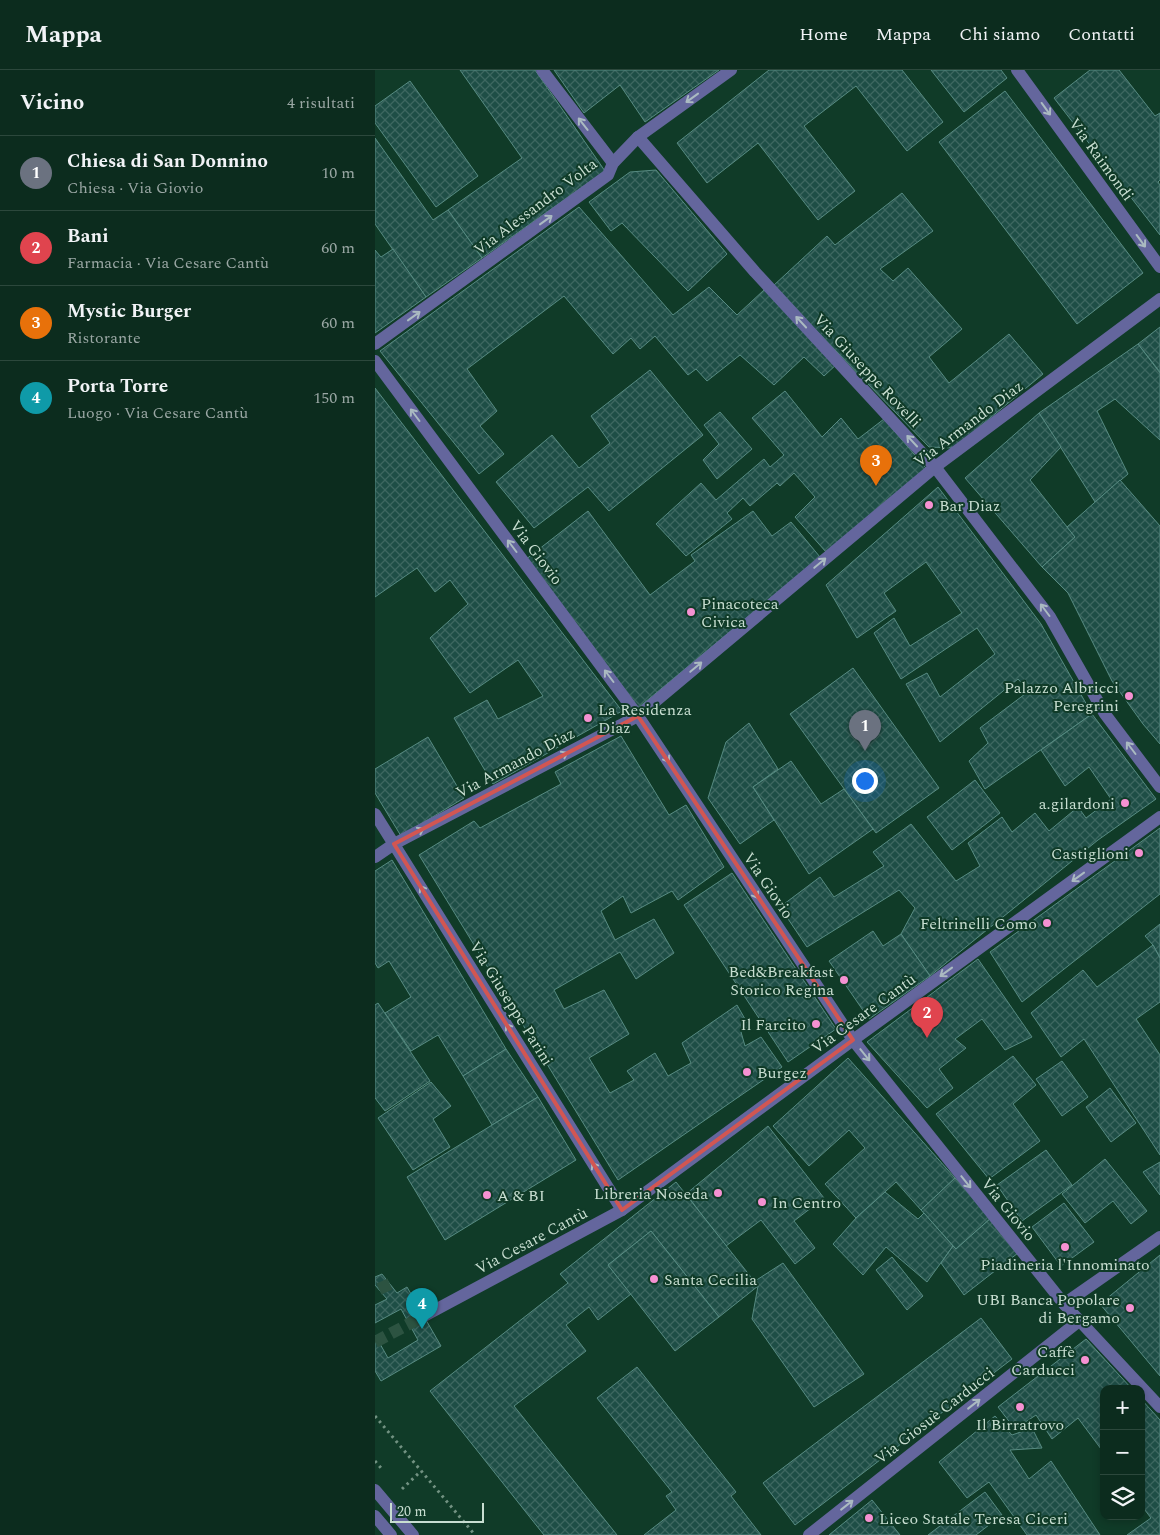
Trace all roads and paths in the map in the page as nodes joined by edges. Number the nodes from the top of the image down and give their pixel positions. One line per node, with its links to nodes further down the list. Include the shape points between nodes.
1 (542, 70): 5 (street, one-way to 1)
2 (731, 70): 4 (street, Via Alessandro Volta, one-way to 4)
3 (1017, 70): 6 (street, Via Raimondi, one-way to 6)
4 (638, 136): 5 (street, Via Alessandro Volta); 10 (street, Via Giuseppe Rovelli, one-way to 4, via 755,272)
5 (613, 163): 8 (street, Via Alessandro Volta, one-way to 5, via 608,175)
6 (1160, 267)
7 (1160, 299): 10 (street, Via Armando Diaz)
8 (375, 344)
9 (375, 361): 11 (street, Via Giovio, one-way to 9)
10 (935, 467): 11 (street, Via Armando Diaz, one-way to 10); 12 (street, Via Giuseppe Rovelli, one-way to 10, via 1105,714 1050,617)
11 (638, 716): 15 (street, Via Armando Diaz, one-way to 11); 17 (street, Via Giovio, one-way to 17)
12 (1160, 787)
13 (375, 814): 15 (street, Via Giuseppe Parini)
14 (1160, 817): 17 (street, Via Cesare Cantù, one-way to 17)
15 (394, 844): 16 (street, Via Armando Diaz); 18 (street, Via Giuseppe Parini, one-way to 15)
16 (375, 856)
17 (853, 1040): 18 (street, Via Cesare Cantù); 20 (street, Via Giovio, one-way to 20)
18 (622, 1210): 21 (street, Via Cesare Cantù)
19 (1160, 1237): 20 (street)
20 (1064, 1304): 22 (street, Via Giovio)
21 (424, 1316)
22 (1079, 1321): 23 (street, Via Giovio); 32 (street, Via Giosuè Carducci, one-way to 22)
23 (1160, 1408)
24 (375, 1416): 25 (path)
25 (421, 1471): 26 (path, via 400,1492); 31 (path)
26 (394, 1485)
27 (375, 1490): 30 (street)
28 (375, 1516): 29 (street)
29 (391, 1535)
30 (413, 1535)
31 (475, 1535)
32 (809, 1535)

